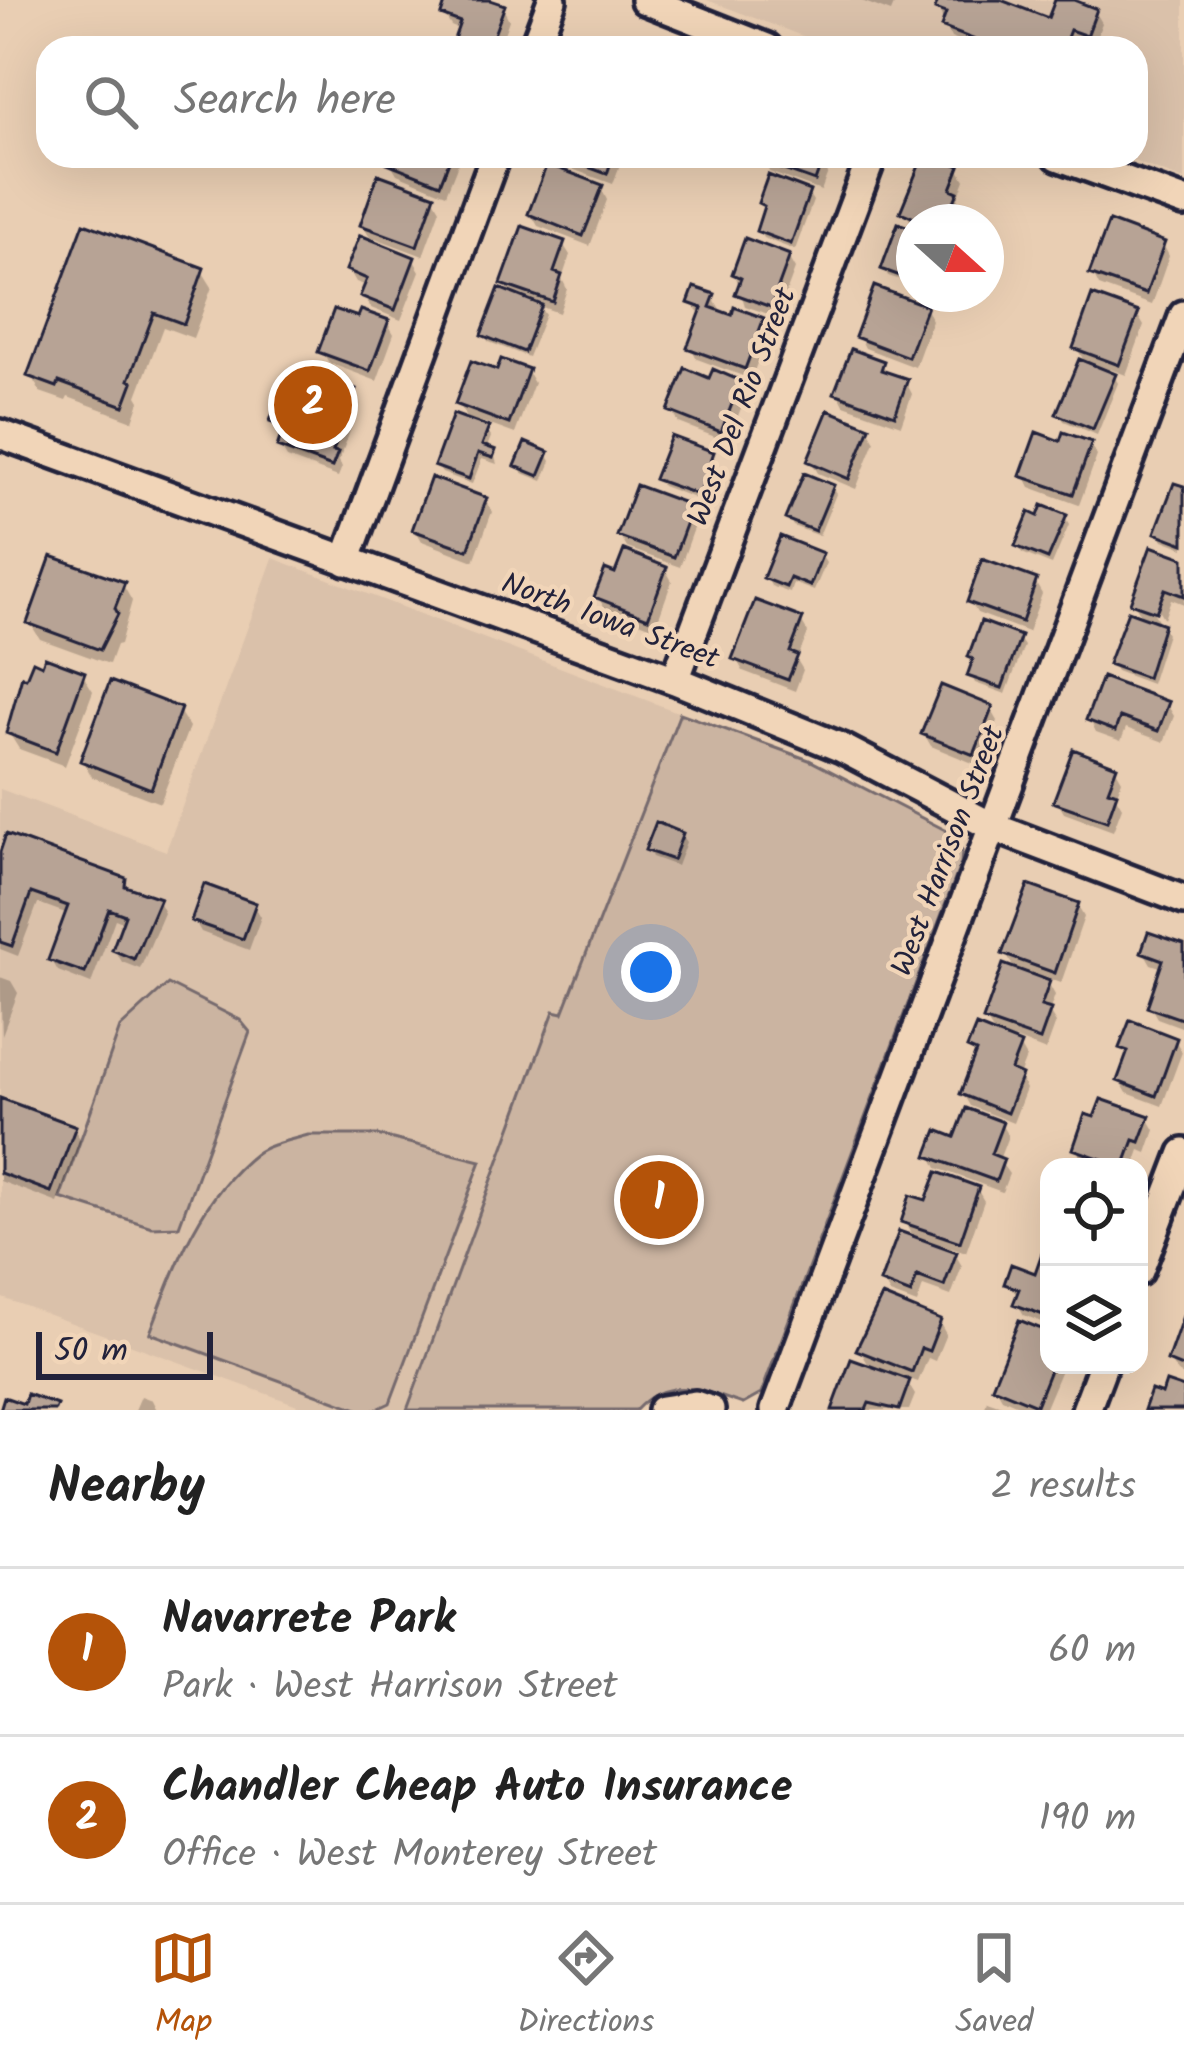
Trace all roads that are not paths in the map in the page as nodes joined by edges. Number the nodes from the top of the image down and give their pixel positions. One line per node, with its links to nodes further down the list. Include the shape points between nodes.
1 (552, 0): 3 (street)
2 (645, 0): 4 (street)
3 (538, 36)
4 (736, 36)
5 (491, 168): 11 (street)
6 (867, 168): 12 (street, West Del Rio Street)
7 (1091, 168): 8 (street)
8 (1184, 202)
9 (1184, 316): 13 (street, West Harrison Street)
10 (0, 434): 11 (street, North Iowa Street)
11 (346, 561): 12 (street, North Iowa Street)
12 (675, 680): 13 (street, North Iowa Street, via 842,748)
13 (993, 827): 14 (street, North Iowa Street); 20 (street, West Harrison Street)
14 (1184, 900)
15 (1184, 1153): 16 (street)
16 (1141, 1266)
17 (1100, 1374): 21 (street)
18 (662, 1410): 19 (street)
19 (710, 1410)
20 (775, 1410)
21 (1086, 1410)

